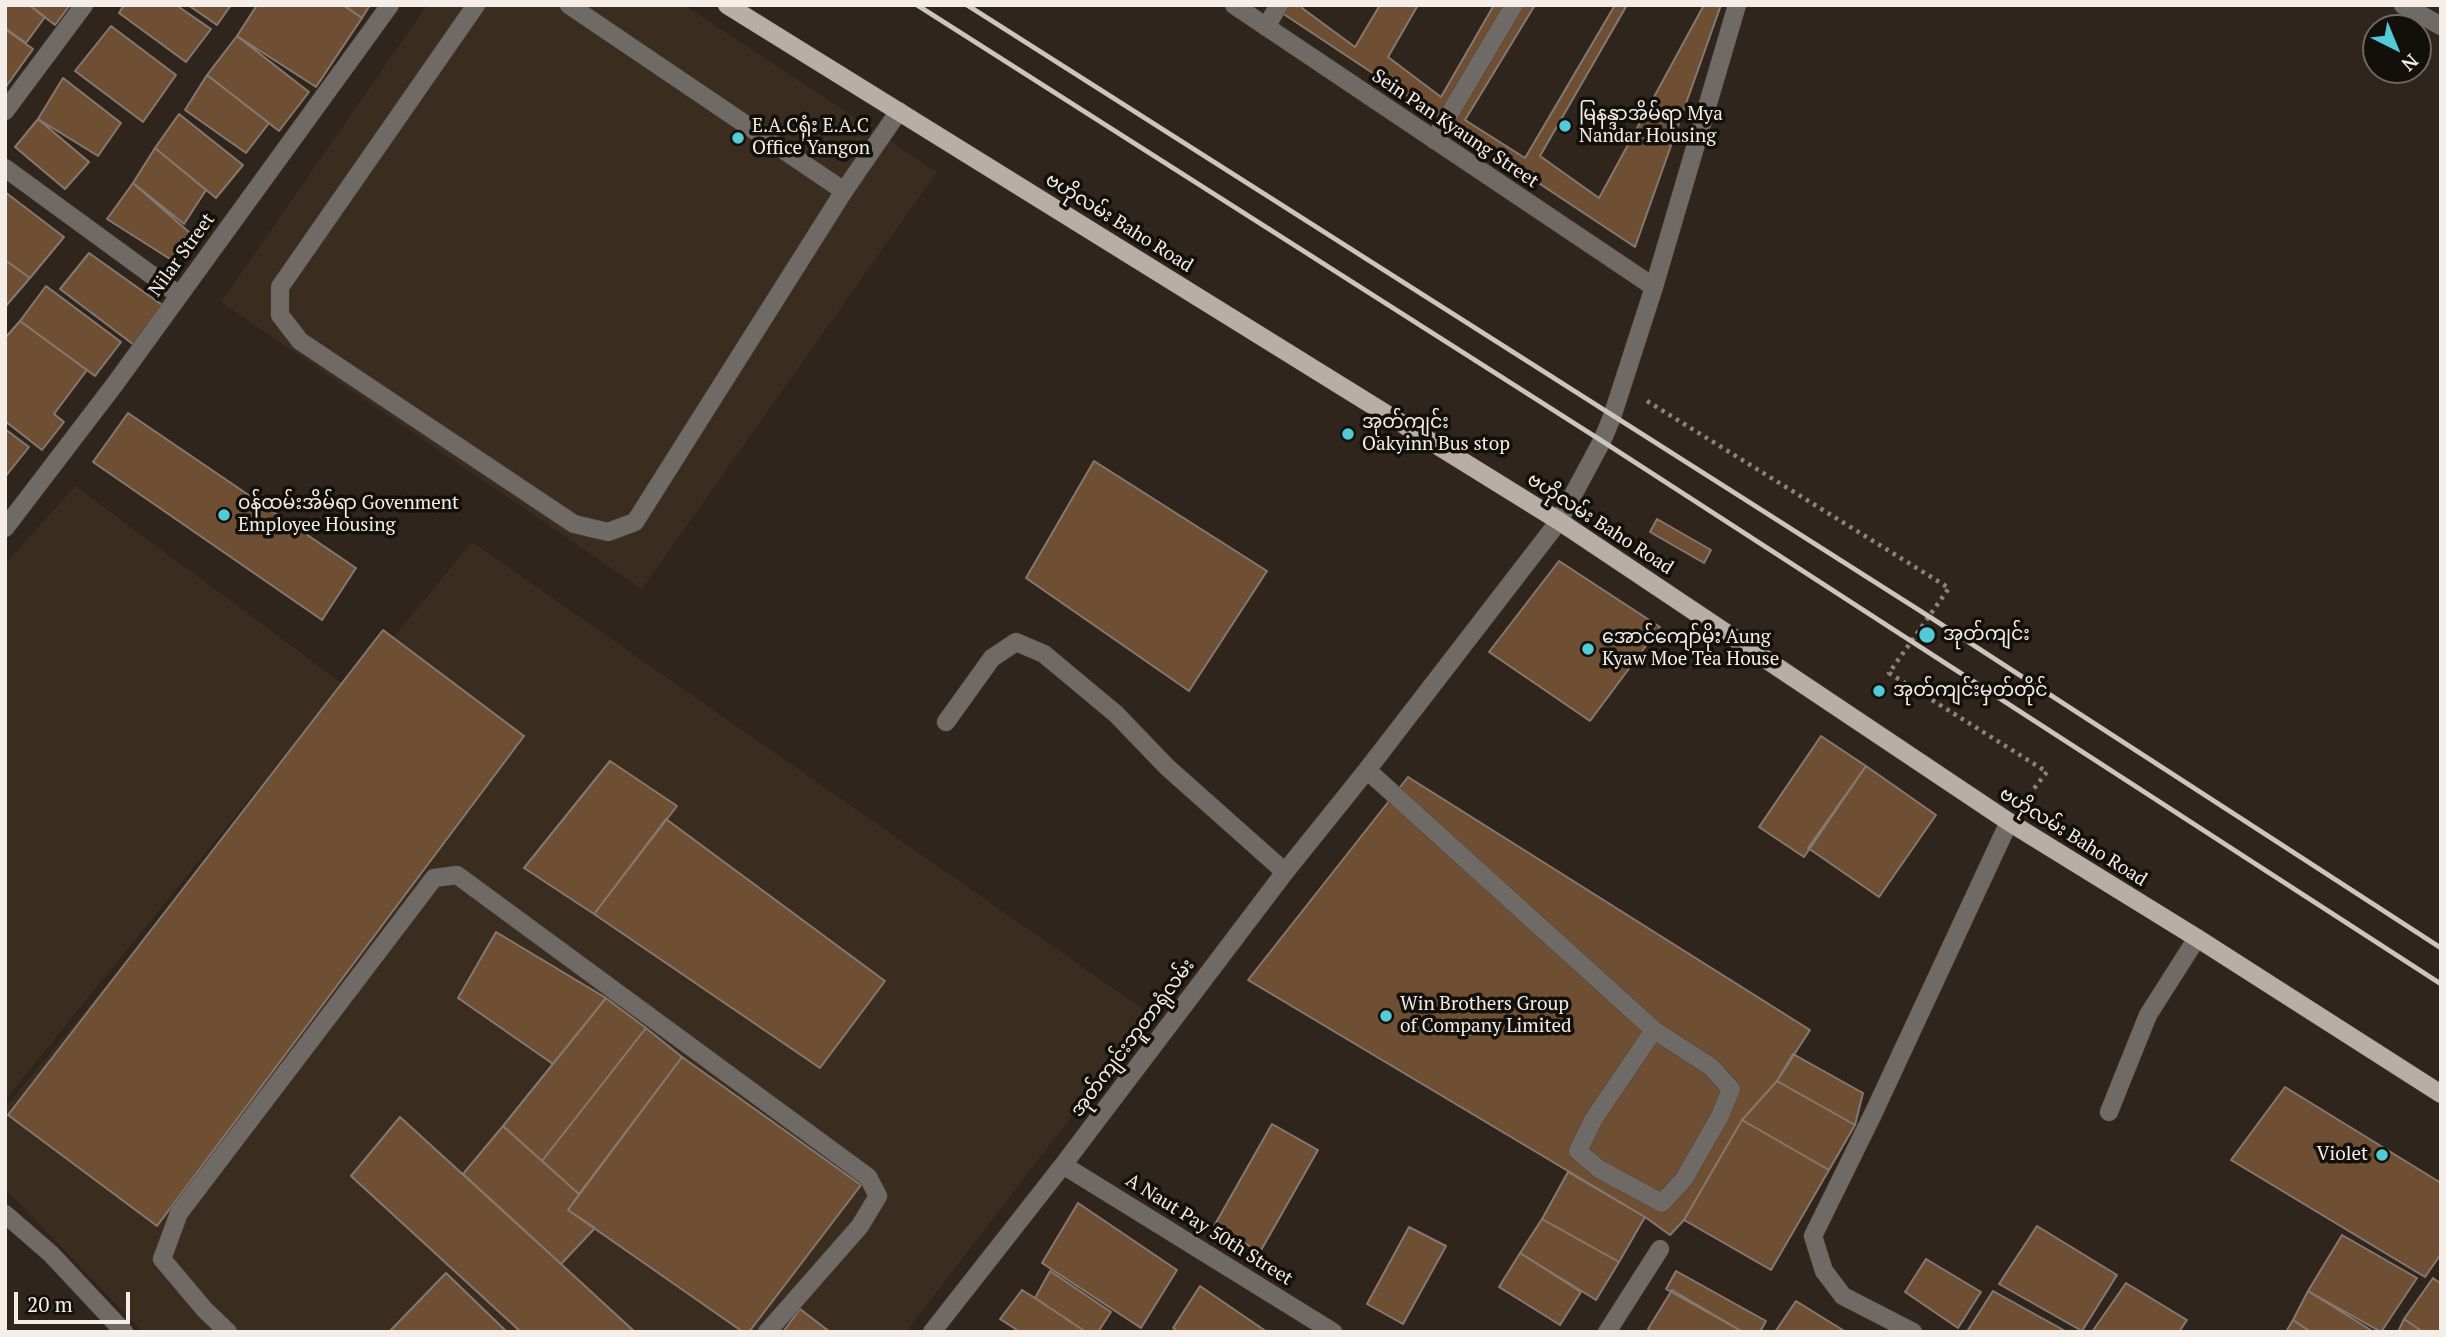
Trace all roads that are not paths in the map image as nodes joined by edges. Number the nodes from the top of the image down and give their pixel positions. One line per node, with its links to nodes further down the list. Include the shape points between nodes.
1 (84, 5): 13 (street)
2 (390, 5): 19 (street, Nilar Street)
3 (476, 5): 17 (street, via 280,287 280,315 300,341 574,524 608,532 635,522)
4 (569, 5): 17 (street)
5 (727, 5): 14 (main road, ဗဟိုလမ်း Baho Road)
6 (1234, 5): 12 (street, Sein Pan Kyaung Street)
7 (1279, 5): 12 (street)
8 (1514, 5): 15 (street)
9 (1737, 5): 18 (street, အုတ်ကျင်းဘူတာရုံလမ်း)
10 (2403, 5): 11 (street)
11 (2441, 26)
12 (1266, 27): 15 (street, Sein Pan Kyaung Street)
13 (5, 111)
14 (899, 111): 17 (street); 20 (main road, ဗဟိုလမ်း Baho Road)
15 (1434, 140): 18 (street, Sein Pan Kyaung Street)
16 (5, 168): 19 (street)
17 (844, 191)
18 (1654, 287): 20 (street, အုတ်ကျင်းဘူတာရုံလမ်း, via 1602,442)
19 (179, 295): 21 (street, Nilar Street)
20 (1559, 521): 23 (street, အုတ်ကျင်းဘူတာရုံလမ်း); 24 (main road, ဗဟိုလမ်း Baho Road)
21 (5, 528)
22 (946, 722): 25 (street, via 992,658 1016,642 1044,654)
23 (1367, 770): 25 (street, အုတ်ကျင်းဘူတာရုံလမ်း); 27 (street)
24 (2008, 822): 26 (main road, ဗဟိုလမ်း Baho Road); 40 (street, via 1813,1236 1824,1271 1843,1296)
25 (1285, 872): 30 (street, အုတ်ကျင်းဘူတာရုံလမ်း)
26 (2197, 938): 28 (main road, ဗဟိုလမ်း Baho Road); 29 (street, via 2148,1015)
27 (1654, 1030): 27 (street, via 1711,1067 1731,1090 1684,1180 1662,1203 1599,1169 1578,1151 1593,1120)
28 (2441, 1094)
29 (2109, 1112)
30 (1063, 1165): 33 (street, A Naut Pay 50th Street); 37 (street, အုတ်ကျင်းဘူတာရုံလမ်း)
31 (5, 1214): 34 (street, via 51,1254)
32 (1660, 1249): 39 (street)
33 (1312, 1326): 38 (street, A Naut Pay 50th Street)
34 (124, 1332)
35 (228, 1332): 36 (street, via 162,1259 179,1213 434,878 457,875 868,1177 878,1196 860,1226)
36 (767, 1332)
37 (932, 1332)
38 (1333, 1332)
39 (1607, 1332)
40 (1913, 1332)

